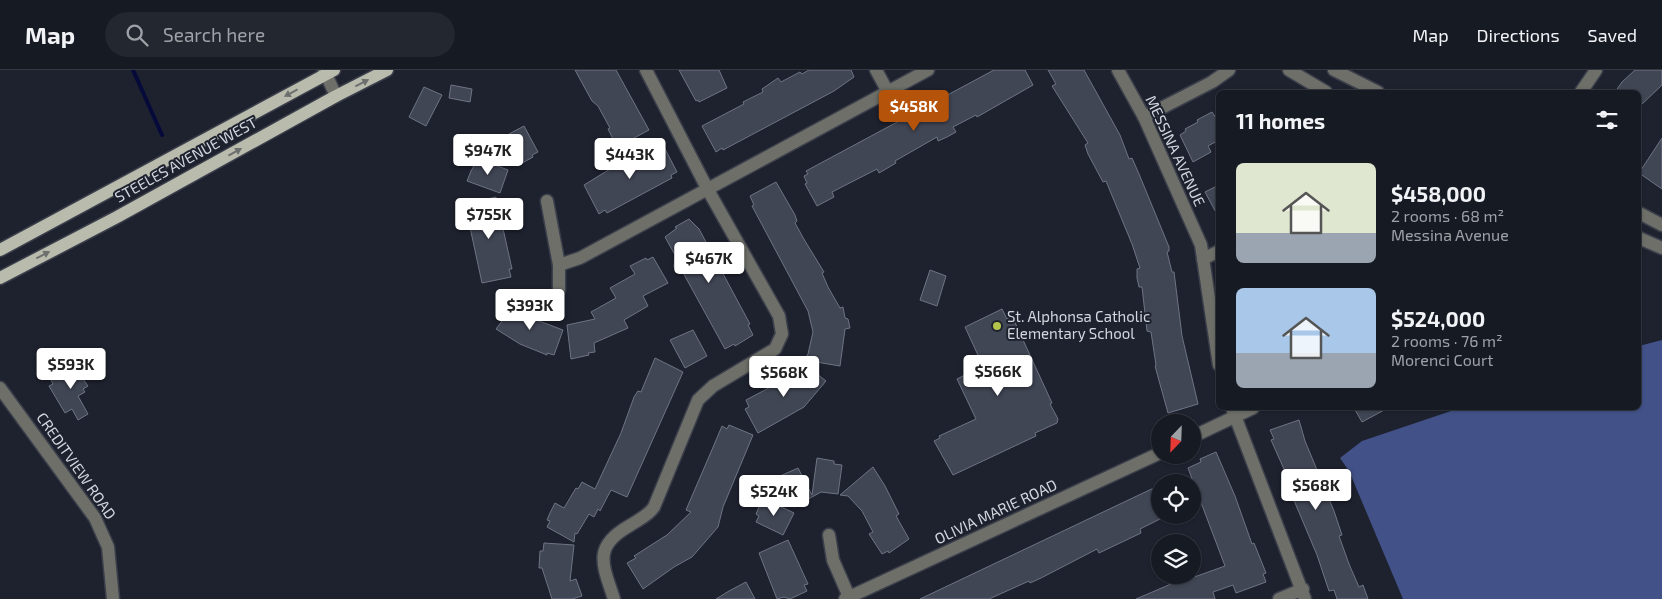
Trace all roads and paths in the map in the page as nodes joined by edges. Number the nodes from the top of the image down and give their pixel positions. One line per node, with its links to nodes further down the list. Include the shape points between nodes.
1 (387, 70): 15 (main road, STEELES AVENUE WEST, one-way to 1)
2 (646, 70): 17 (street)
3 (876, 70): 14 (street)
4 (928, 70): 14 (street)
5 (1118, 70): 16 (street, MESSINA AVENUE)
6 (1229, 70): 16 (street)
7 (1289, 70): 11 (street)
8 (1334, 70): 12 (street)
9 (1596, 70): 13 (street)
10 (328, 71): 15 (street); 23 (main road, STEELES AVENUE WEST, one-way to 23)
11 (1323, 90)
12 (1374, 90)
13 (1582, 90)
14 (888, 92): 17 (street)
15 (336, 96): 27 (main road, STEELES AVENUE WEST, one-way to 15, via 117,218)
16 (1144, 117): 25 (street, MESSINA AVENUE, via 1200,245)
17 (708, 190): 26 (street, via 580,258); 38 (street, via 779,316 782,334 775,349 713,386 698,400 654,507 606,544 604,567)
18 (547, 202): 26 (street)
19 (1641, 214): 20 (street)
20 (1662, 225)
21 (1641, 239): 22 (street)
22 (1662, 248)
23 (0, 250)
24 (1216, 252): 25 (street)
25 (1203, 259): 29 (street, MESSINA AVENUE)
26 (559, 265): 28 (street)
27 (0, 278)
28 (559, 290)
29 (1216, 345)
30 (0, 388): 37 (street, CREDITVIEW ROAD, via 95,518 108,547)
31 (1234, 412): 32 (street); 35 (street)
32 (1201, 432)
33 (1151, 457): 36 (street, OLIVIA MARIE ROAD)
34 (829, 536): 36 (street, via 833,560)
35 (1304, 594): 39 (street)
36 (848, 598)
37 (113, 599)
38 (614, 599)
39 (1279, 599)

